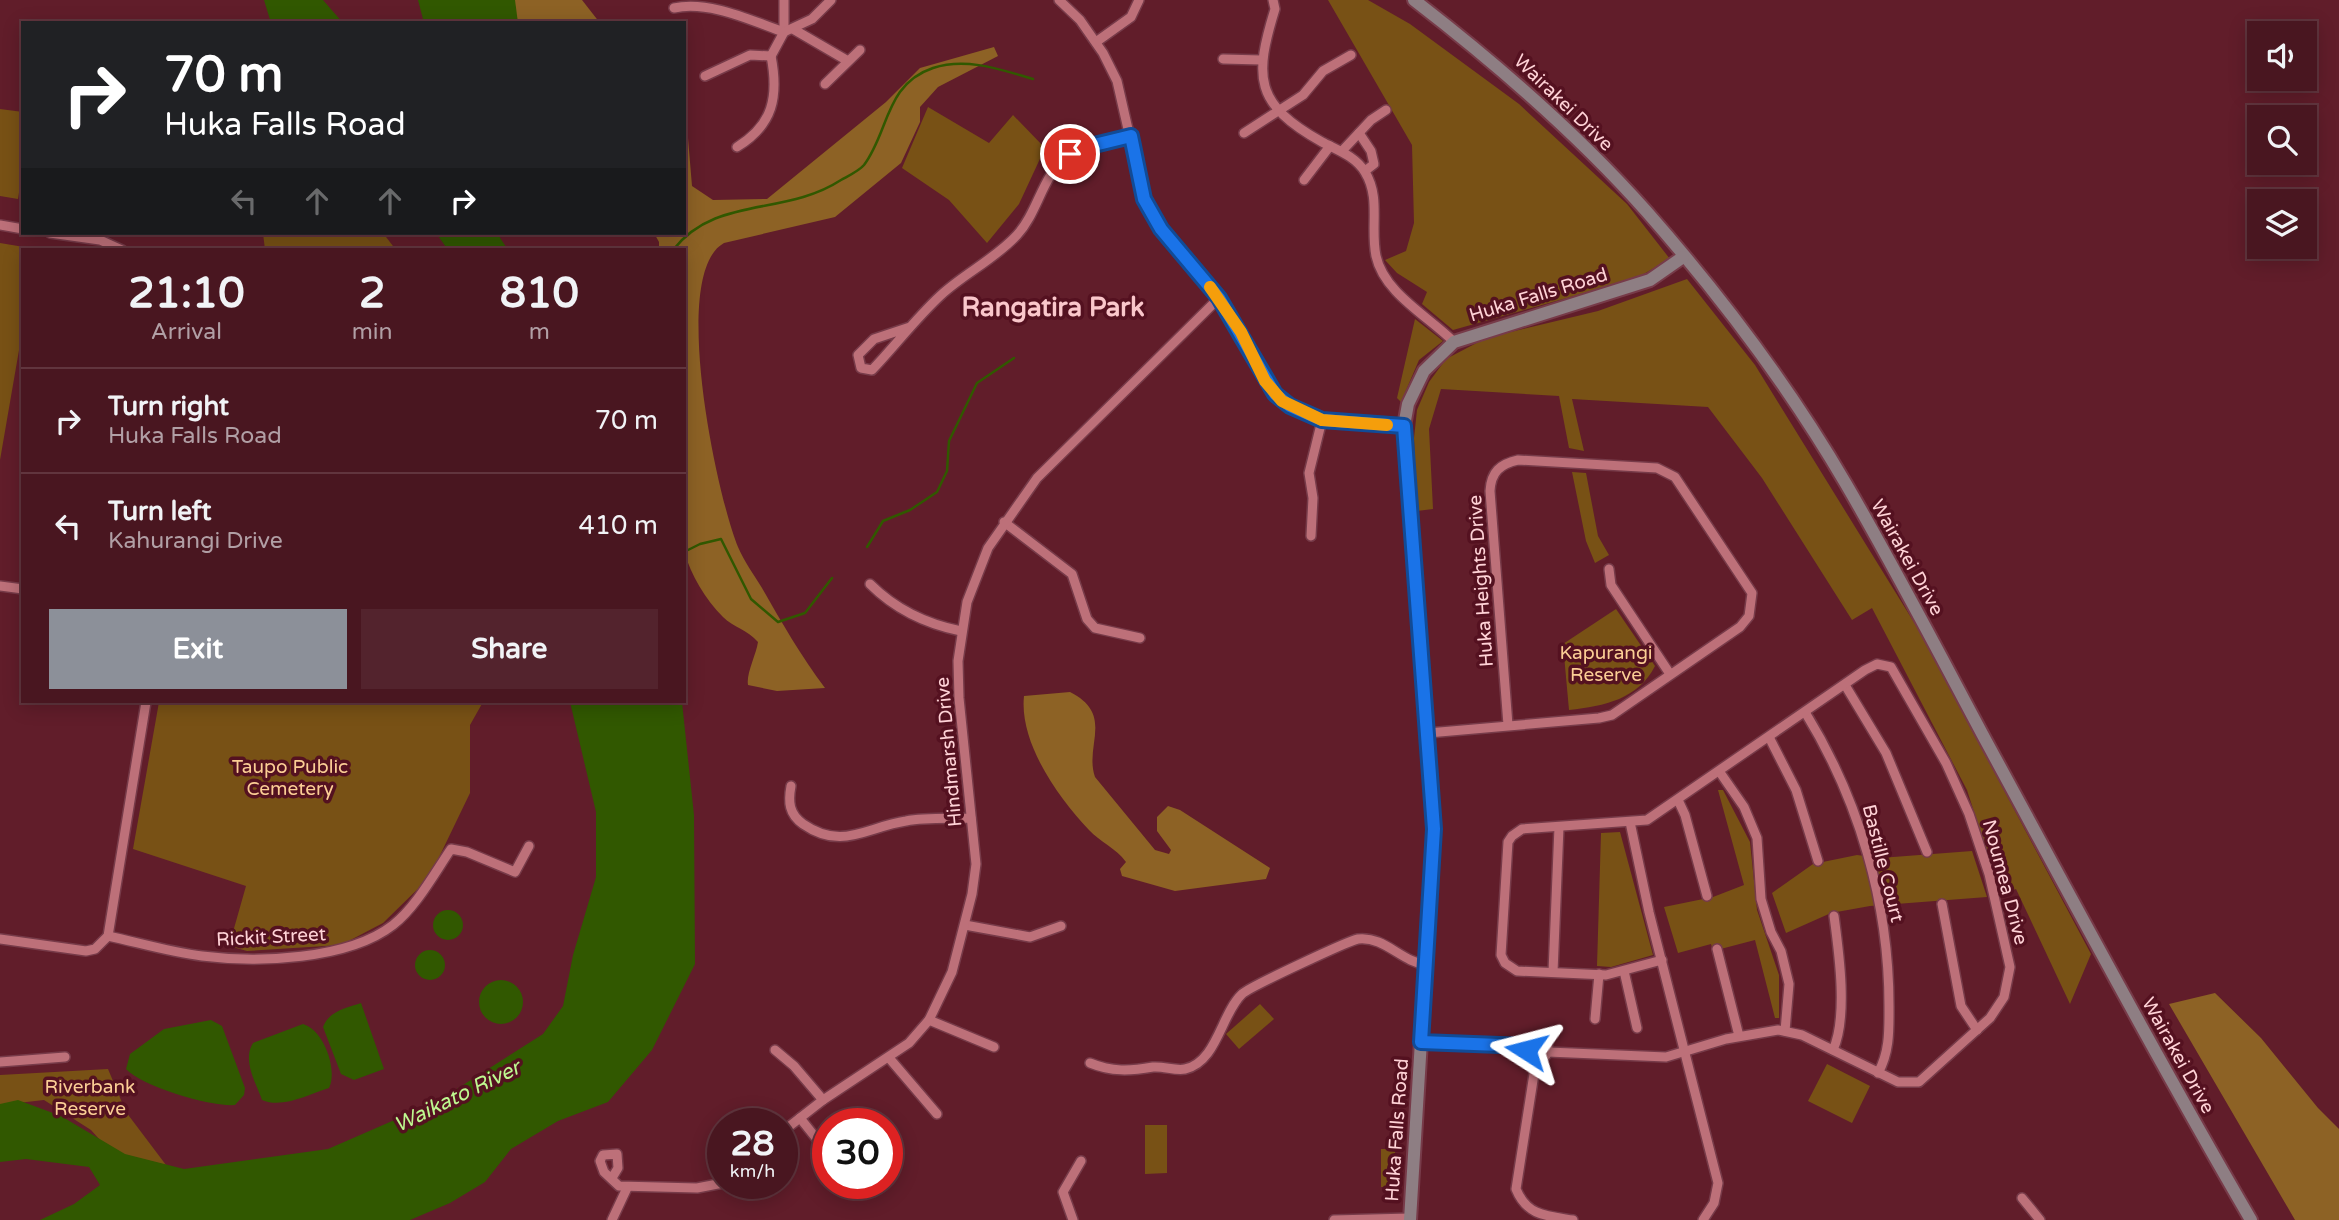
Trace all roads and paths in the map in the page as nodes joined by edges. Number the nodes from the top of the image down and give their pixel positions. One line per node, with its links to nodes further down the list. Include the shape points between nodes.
1 (784, 0): 8 (street)
2 (831, 0): 8 (street, via 812,19)
3 (1059, 0): 9 (street)
4 (1139, 0): 9 (street, via 1130,17)
5 (1273, 0): 14 (street, via 1275,9)
6 (1414, 0): 32 (main road, Wairakei Drive, via 1495,63 1562,124 1647,212)
7 (674, 8): 8 (street, via 682,5 746,15 754,22)
8 (789, 30): 12 (street); 15 (street)
9 (1096, 42): 22 (street, via 1117,81)
10 (860, 50): 15 (street)
11 (1351, 55): 19 (street, via 1323,71 1303,95)
12 (771, 56): 16 (street, via 750,55); 24 (street, via 771,110 757,135)
13 (1223, 59): 14 (street)
14 (1261, 60): 19 (street, via 1263,82)
15 (848, 61): 17 (street)
16 (705, 76)
17 (825, 84)
18 (1386, 110): 21 (street)
19 (1280, 111): 20 (street); 23 (street)
20 (1244, 133)
21 (1359, 133): 25 (street); 26 (street, via 1374,164)
22 (1131, 136): 33 (street, via 1144,199 1161,229); 34 (street, via 1070,154 1048,178 1020,233 947,290)
23 (1330, 146): 25 (street); 27 (street)
24 (737, 147)
25 (1342, 151): 26 (street)
26 (1365, 171): 35 (street, via 1375,203 1374,241 1381,270 1394,289)
27 (1304, 180)
28 (0, 225): 29 (street)
29 (21, 229)
30 (64, 235): 31 (street, via 100,240)
31 (118, 248)
32 (1683, 257): 35 (main road, Huka Falls Road, via 1650,280); 110 (main road, Wairakei Drive, via 1774,375 1846,485 2094,943)
33 (1219, 298): 36 (street, via 1275,394); 38 (street, Hindmarsh Drive, via 1037,478)
34 (910, 327): 34 (street, via 872,370 861,368 858,355 871,341)
35 (1454, 342): 37 (main road, Huka Falls Road, via 1424,371 1408,404)
36 (1322, 420): 37 (street); 39 (street, via 1309,474)
37 (1404, 426): 51 (main road, Huka Falls Road)
38 (1004, 522): 44 (street, Hindmarsh Drive, via 979,569); 45 (street, via 1072,574 1087,619 1095,628)
39 (1311, 536)
40 (1609, 569): 46 (street, via 1611,584)
41 (870, 584): 44 (street, via 918,618)
42 (0, 586): 43 (street)
43 (21, 590)
44 (961, 631): 56 (street, Hindmarsh Drive, via 958,698)
45 (1140, 638)
46 (1671, 674): 50 (street, Huka Heights Drive, via 1612,715); 50 (street, Huka Heights Drive, via 1740,627 1752,607 1746,580 1682,484 1657,468 1505,463 1490,480 1490,491)
47 (1845, 685): 49 (street, Noumea Drive); 60 (street, via 1886,752); 78 (street, Noumea Drive, via 1877,664 1895,672 1969,814 1986,862 2010,967 2004,997)
48 (146, 703): 67 (street)
49 (1805, 712): 52 (street, Noumea Drive); 93 (street, Bastille Court, via 1848,796 1878,898 1886,946 1889,1016 1888,1048)
50 (1507, 725): 51 (street, Huka Heights Drive)
51 (1428, 733): 71 (main road, Huka Falls Road, via 1434,858)
52 (1769, 737): 53 (street, Noumea Drive); 61 (street, via 1796,790)
53 (1719, 771): 55 (street, Noumea Drive); 79 (street, via 1744,807 1757,838 1760,899 1789,984)
54 (791, 786): 56 (street, via 788,804 795,818 830,837 860,834 907,820)
55 (1678, 800): 57 (street, Noumea Drive, via 1647,820); 62 (street)
56 (971, 818): 65 (street, Hindmarsh Drive, via 976,864)
57 (1630, 822): 58 (street, Noumea Drive); 70 (street)
58 (1559, 827): 73 (street); 73 (street, Noumea Drive, via 1522,829 1508,842 1501,941 1501,955 1517,971)
59 (529, 846): 67 (street, Rickit Street, via 515,872 451,849 395,924 362,943 338,950 227,959)
60 (1927, 852)
61 (1818, 861)
62 (1707, 896)
63 (1942, 904): 78 (street, via 1961,1006)
64 (1834, 916): 85 (street, via 1840,1030)
65 (965, 925): 66 (street, via 1030,937); 76 (street, Hindmarsh Drive, via 952,972)
66 (1061, 926)
67 (108, 936): 68 (street, via 86,951)
68 (0, 939)
69 (1717, 949): 80 (street)
70 (1662, 960): 72 (street, Noumea Drive); 87 (street)
71 (1427, 965): 81 (main road, Huka Falls Road); 92 (street, via 1404,958 1376,940 1347,941 1242,994 1197,1064 1184,1070 1156,1067 1124,1072)
72 (1624, 971): 74 (street, Noumea Drive); 77 (street)
73 (1553, 972): 74 (street, Noumea Drive)
74 (1599, 974): 75 (street)
75 (1595, 1019)
76 (929, 1020): 83 (street); 89 (street, Hindmarsh Drive)
77 (1637, 1028)
78 (1977, 1030): 93 (street, Noumea Drive, via 1919,1082 1904,1084)
79 (1785, 1031): 80 (street, Noumea Drive); 85 (street, Noumea Drive)
80 (1739, 1036): 87 (street, Noumea Drive)
81 (1421, 1042): 82 (street); 103 (main road, Huka Falls Road)
82 (1526, 1046): 86 (street, via 1538,1038 1545,1041); 90 (street, via 1527,1054)
83 (994, 1047)
84 (775, 1050): 94 (street)
85 (1833, 1050): 93 (street, Noumea Drive)
86 (1548, 1052): 87 (street, Noumea Drive, via 1666,1057); 90 (street)
87 (1686, 1052): 108 (street, via 1718,1183 1714,1203)
88 (65, 1056): 91 (street)
89 (890, 1059): 94 (street, Hindmarsh Drive); 95 (street)
90 (1536, 1060): 107 (street, via 1516,1189 1525,1207 1535,1213)
91 (0, 1062)
92 (1090, 1063)
93 (1878, 1073)
94 (822, 1100): 96 (street, Hindmarsh Drive)
95 (937, 1114)
96 (800, 1118): 97 (street)
97 (812, 1133)
98 (1081, 1161): 105 (street, via 1063,1192)
99 (612, 1178): 101 (street)
100 (707, 1186): 101 (street)
101 (627, 1188): 104 (street)
102 (2022, 1198): 109 (street)
103 (1410, 1219): 106 (street)
104 (612, 1220)
105 (1073, 1220)
106 (1334, 1220)
107 (1573, 1220)
108 (1703, 1220)
109 (2040, 1220)
110 (2251, 1220)

